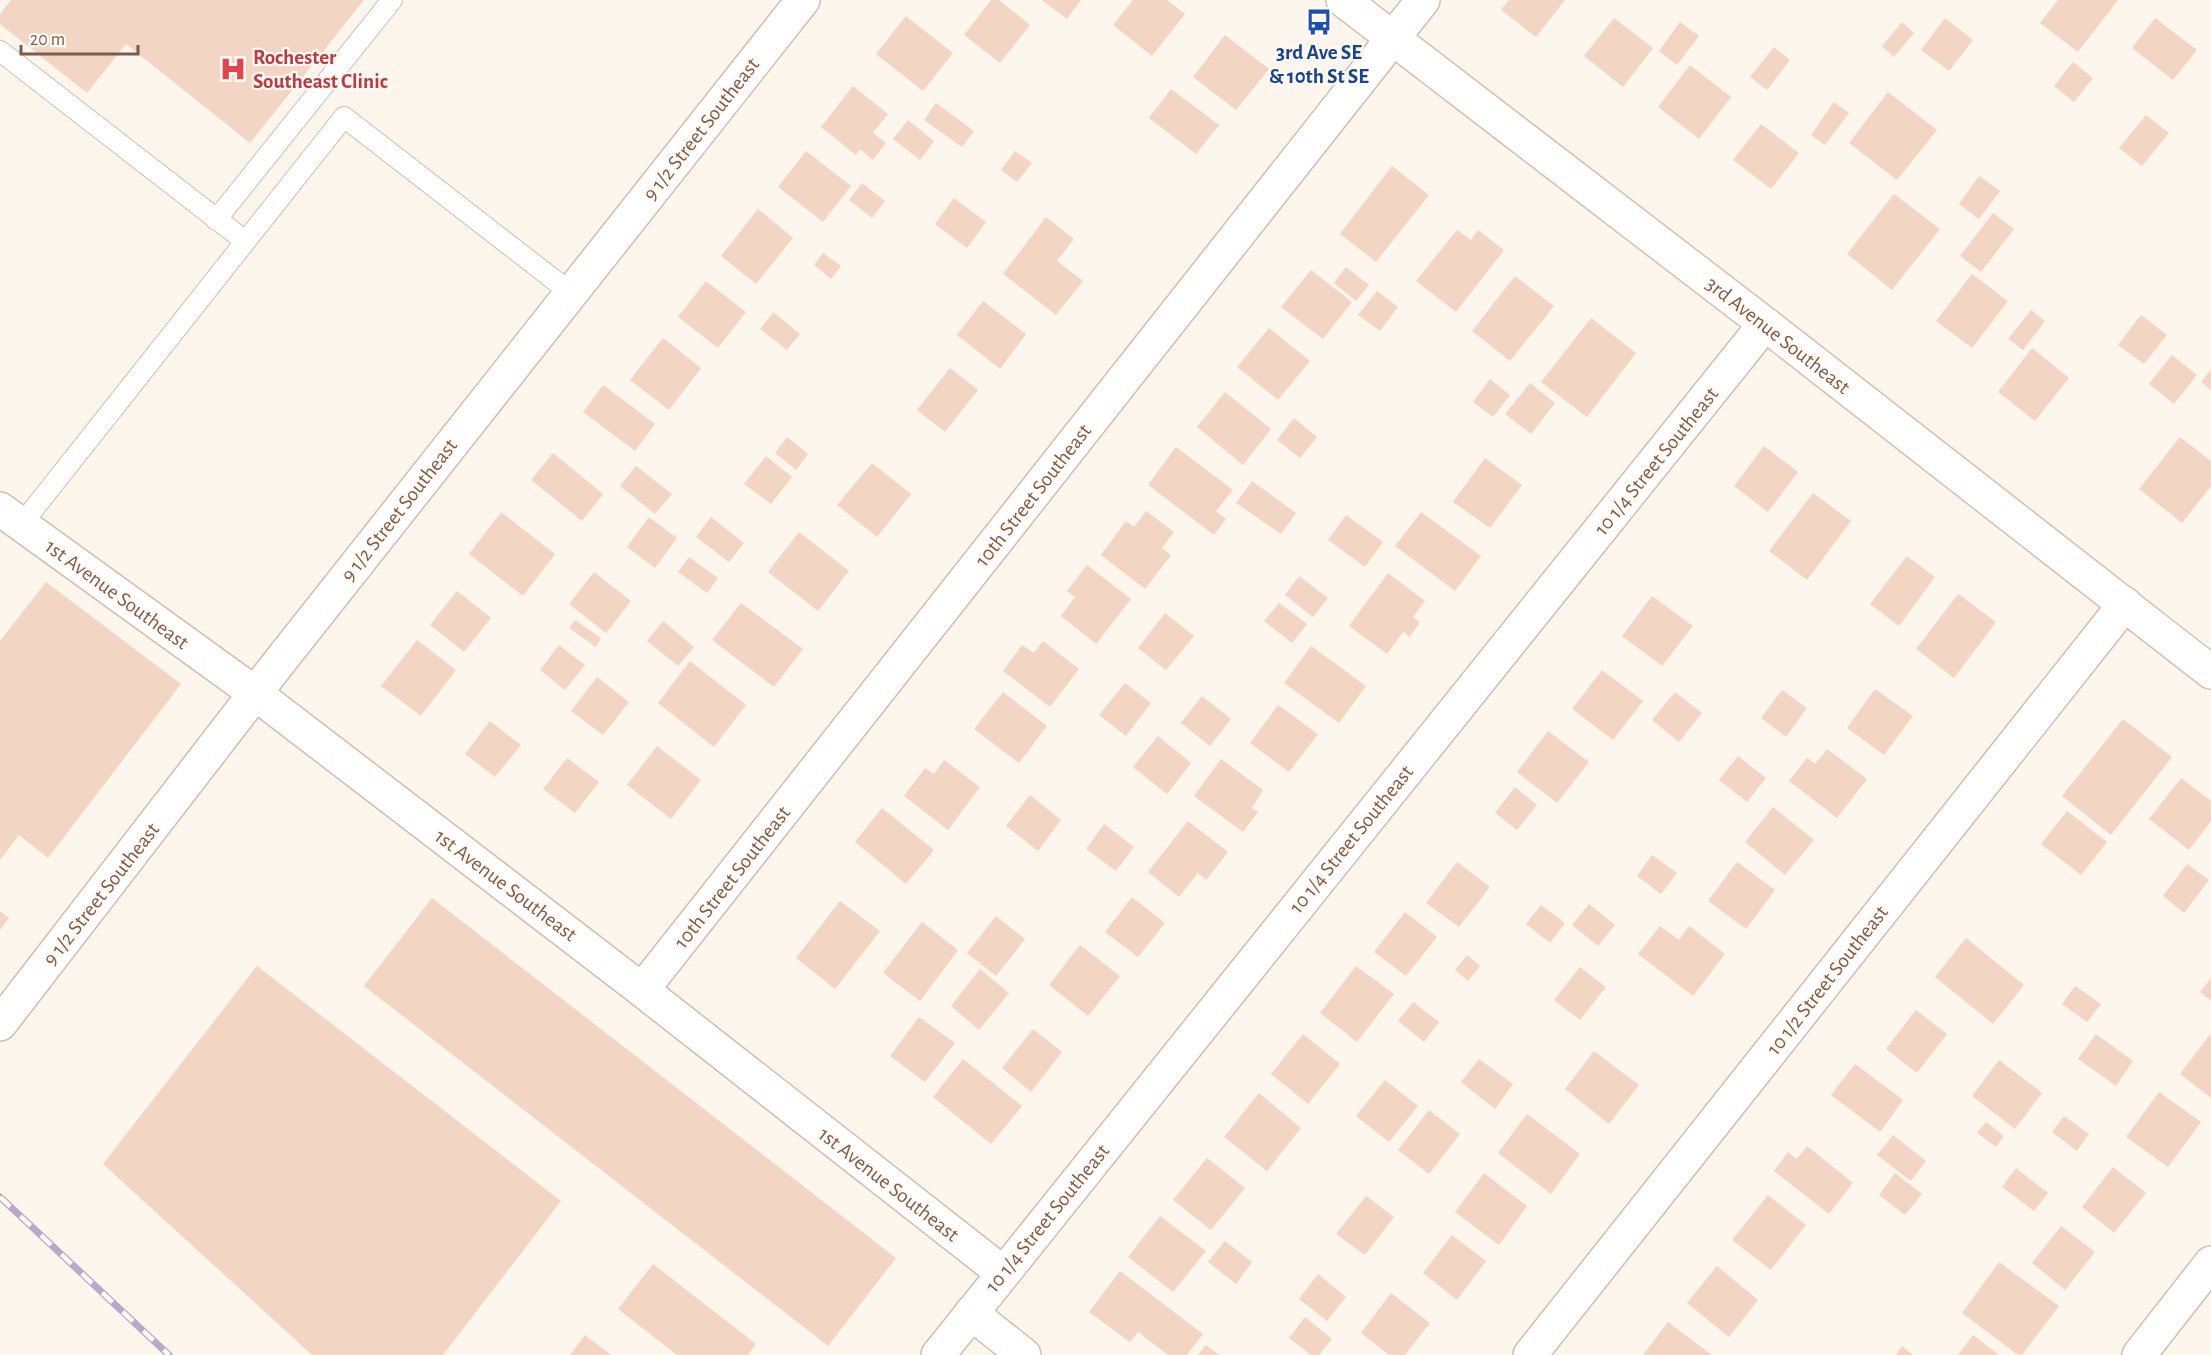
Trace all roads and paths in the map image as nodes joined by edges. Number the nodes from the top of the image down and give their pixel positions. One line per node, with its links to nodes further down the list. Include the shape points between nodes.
1 (392, 0): 7 (lane)
2 (803, 0): 9 (street, 9 1/2 Street Southeast)
3 (1343, 0): 5 (street, 3rd Avenue Southeast)
4 (1423, 0): 5 (street, 10th Street Southeast)
5 (1393, 37): 10 (street, 3rd Avenue Southeast); 15 (street, 10th Street Southeast)
6 (0, 51): 7 (lane)
7 (216, 220): 8 (lane)
8 (245, 241): 9 (lane, via 344,117); 11 (lane)
9 (571, 293): 14 (street, 9 1/2 Street Southeast)
10 (1765, 324): 12 (street, 3rd Avenue Southeast); 18 (street, 10 1/4 Street Southeast)
11 (10, 517): 14 (street, 1st Avenue Southeast)
12 (2125, 604): 13 (street, 3rd Avenue Southeast); 22 (street, 10 1/2 Street Southeast)
13 (2211, 672)
14 (256, 694): 15 (street, 1st Avenue Southeast); 16 (street, 9 1/2 Street Southeast)
15 (642, 990): 18 (street, 1st Avenue Southeast)
16 (0, 1024)
17 (2211, 1263): 23 (street)
18 (1003, 1273): 19 (street, 10 1/4 Street Southeast)
19 (971, 1313): 20 (street, 10 1/4 Street Southeast); 21 (street)
20 (938, 1355)
21 (1024, 1355)
22 (1530, 1355)
23 (2139, 1355)

